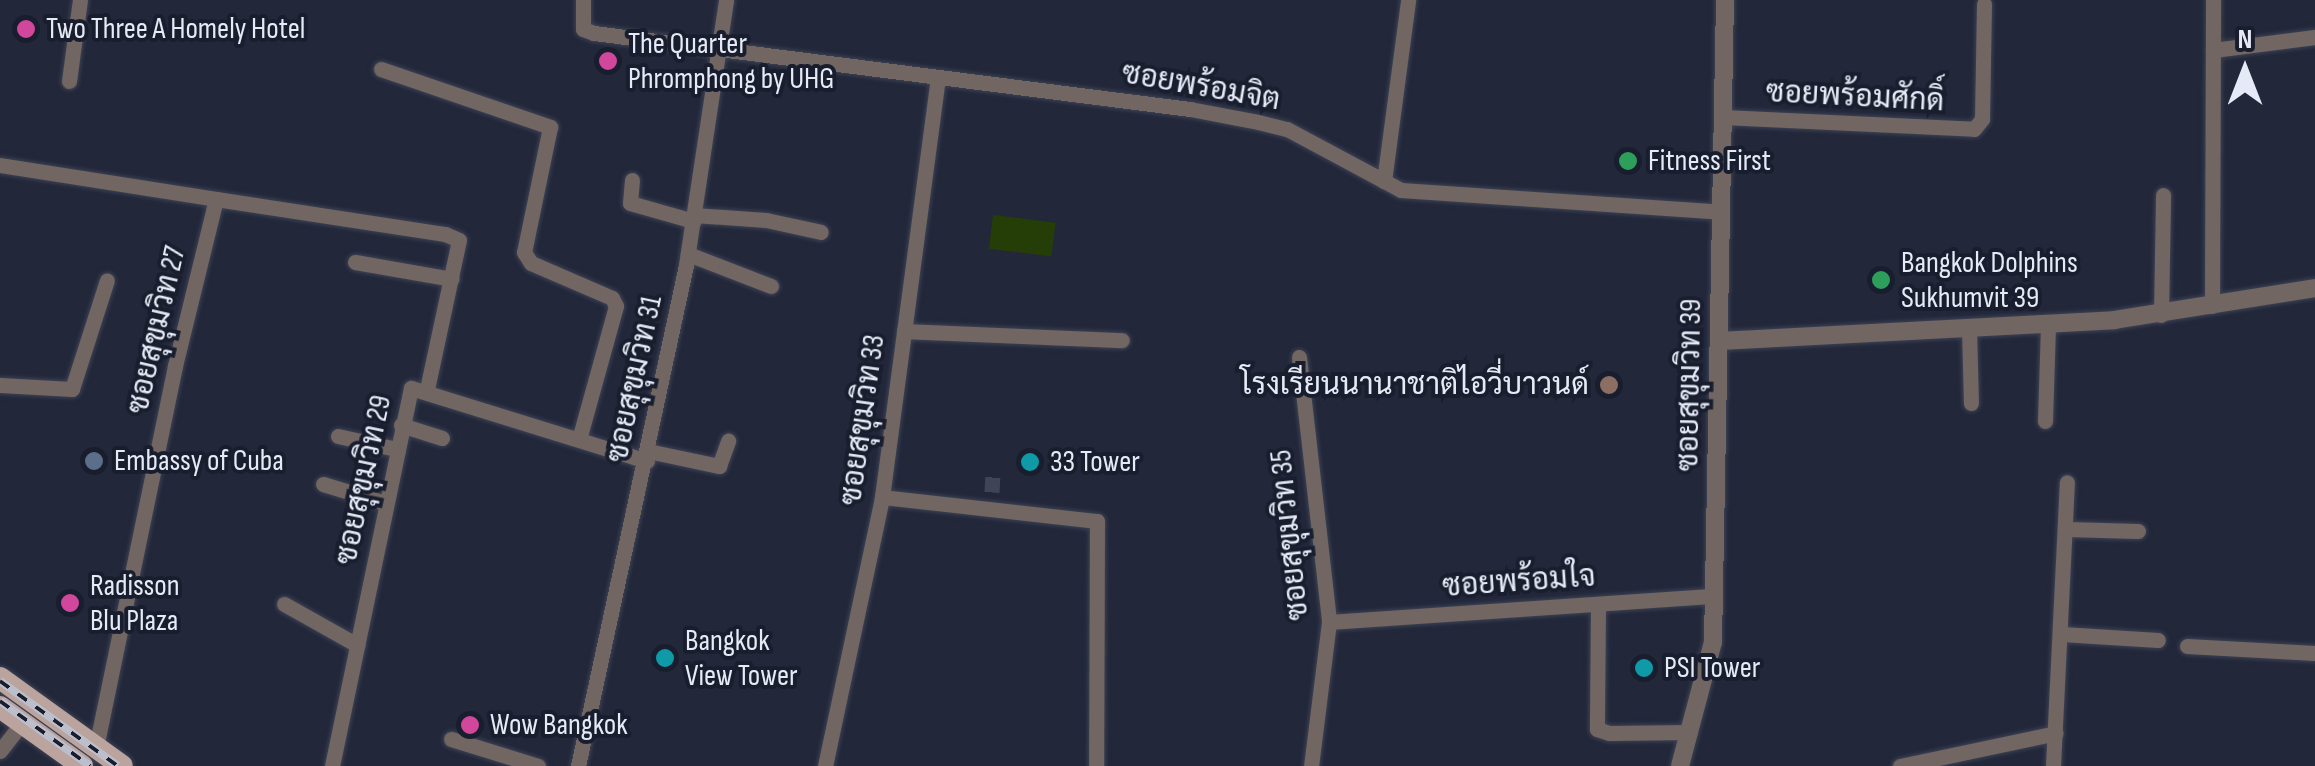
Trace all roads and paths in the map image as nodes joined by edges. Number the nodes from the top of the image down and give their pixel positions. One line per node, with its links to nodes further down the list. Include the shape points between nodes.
1 (80, 0): 13 (street)
2 (583, 0): 9 (street, ซอยพร้อมจิต, via 583,29)
3 (726, 0): 9 (street, ซอยสุขุมวิท 31)
4 (1408, 0): 17 (street)
5 (1725, 0): 14 (street, ซอยสุขุมวิท 39)
6 (2213, 0): 10 (street)
7 (1984, 4): 14 (street, ซอยพร้อมศักดิ์, via 1982,119 1974,129)
8 (2315, 37): 10 (street)
9 (718, 49): 12 (street, ซอยพร้อมจิต); 21 (street, ซอยสุขุมวิท 31)
10 (2214, 50): 29 (street)
11 (381, 69): 44 (street, via 550,126 524,252 530,263 612,298 616,306)
12 (938, 78): 17 (street, ซอยพร้อมจิต, via 1242,118 1287,129); 33 (street, ซอยสุขุมวิท 33)
13 (69, 82)
14 (1723, 117): 20 (street, ซอยสุขุมวิท 39)
15 (0, 165): 19 (street)
16 (632, 180): 21 (street, via 630,204)
17 (1384, 181): 20 (street, ซอยพร้อมจิต, via 1401,190)
18 (2163, 195): 30 (street)
19 (216, 200): 25 (street, via 445,234 459,240); 70 (street, ซอยสุขุมวิท 27)
20 (1721, 212): 35 (street, ซอยสุขุมวิท 39)
21 (693, 218): 22 (street, via 766,220); 23 (street, ซอยสุขุมวิท 31)
22 (821, 232)
23 (688, 254): 27 (street); 47 (street, ซอยสุขุมวิท 31)
24 (355, 262): 25 (street)
25 (452, 279): 38 (street)
26 (107, 280): 37 (street, via 72,389)
27 (771, 286)
28 (2315, 288): 29 (street)
29 (2212, 306): 30 (street)
30 (2161, 314): 31 (street)
31 (2048, 324): 32 (street); 40 (street)
32 (1970, 328): 35 (street); 39 (street)
33 (904, 331): 34 (street); 50 (street, ซอยสุขุมวิท 33)
34 (1122, 340)
35 (1719, 342): 54 (street, ซอยสุขุมวิท 39)
36 (1300, 357): 57 (street, ซอยสุขุมวิท 35)
37 (0, 385)
38 (426, 389): 41 (street, ซอยสุขุมวิท 29, via 408,391); 44 (street, ซอยสุขุมวิท 29)
39 (1971, 403)
40 (2045, 421)
41 (401, 425): 43 (street); 46 (street, ซอยสุขุมวิท 29)
42 (338, 436): 46 (street)
43 (442, 438)
44 (579, 439): 47 (street, ซอยสุขุมวิท 29)
45 (728, 441): 47 (street, ซอยสุขุมวิท 29, via 719,466)
46 (396, 449): 51 (street, ซอยสุขุมวิท 29)
47 (648, 456): 74 (street, ซอยสุขุมวิท 31)
48 (2067, 482): 52 (street)
49 (323, 484): 51 (street)
50 (882, 497): 75 (street, ซอยสุขุมวิท 33); 76 (street, via 991,500 1097,521)
51 (386, 503): 60 (street, ซอยสุขุมวิท 29)
52 (2066, 529): 53 (street); 58 (street)
53 (2138, 531)
54 (1714, 596): 56 (street, ซอยพร้อมใจ); 66 (street, ซอยสุขุมวิท 39, via 1711,659)
55 (284, 604): 60 (street)
56 (1598, 604): 57 (street, ซอยพร้อมใจ); 66 (street, via 1597,728)
57 (1329, 622): 77 (street, ซอยสุขุมวิท 35)
58 (2062, 634): 59 (street); 67 (street)
59 (2158, 640)
60 (357, 646): 72 (street, ซอยสุขุมวิท 29)
61 (2187, 646): 62 (street)
62 (2315, 652)
63 (0, 678): 70 (main road)
64 (0, 707): 65 (main road)
65 (22, 722): 69 (street); 70 (main road)
66 (1690, 732): 78 (street, ซอยสุขุมวิท 39)
67 (2056, 733): 79 (street); 80 (street)
68 (451, 738): 73 (street)
69 (0, 750)
70 (84, 761): 71 (main road)
71 (122, 766)
72 (332, 766)
73 (538, 766)
74 (578, 766)
75 (825, 766)
76 (1096, 766)
77 (1311, 766)
78 (1680, 766)
79 (1900, 766)
80 (2054, 766)

